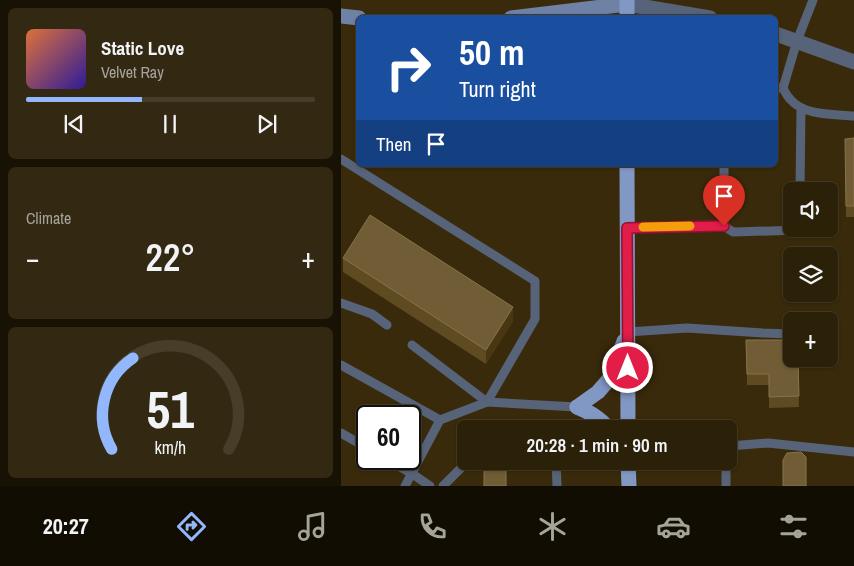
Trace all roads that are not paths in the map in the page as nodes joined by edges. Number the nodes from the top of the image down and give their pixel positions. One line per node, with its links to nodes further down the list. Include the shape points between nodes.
1 (813, 0): 8 (lane)
2 (623, 5): 3 (street); 4 (street)
3 (537, 15)
4 (690, 15)
5 (341, 16): 6 (street)
6 (356, 18)
7 (778, 35): 8 (street)
8 (797, 41): 9 (street); 10 (lane)
9 (854, 62)
10 (780, 88): 11 (lane)
11 (801, 108): 12 (lane, via 815,113); 16 (lane)
12 (854, 116)
13 (341, 159): 26 (lane, via 535,280 535,318)
14 (627, 167): 18 (main road)
15 (725, 167): 17 (lane)
16 (800, 182)
17 (724, 226): 18 (lane); 19 (lane, via 733,232)
18 (627, 228): 22 (main road)
19 (783, 231)
20 (341, 303): 21 (lane, via 371,314)
21 (387, 325)
22 (628, 332): 23 (lane, via 687,328); 27 (main road, via 611,377 598,392); 30 (main road)
23 (783, 334)
24 (412, 345): 26 (lane)
25 (341, 365): 28 (lane)
26 (487, 402): 27 (lane); 28 (lane)
27 (577, 407): 29 (main road)
28 (440, 420): 40 (lane)
29 (602, 420)
30 (628, 420)
31 (341, 433): 32 (lane)
32 (356, 442)
33 (737, 445): 34 (lane, via 768,443)
34 (854, 452)
35 (406, 470): 40 (lane)
36 (458, 470): 43 (lane)
37 (556, 470): 44 (lane)
38 (628, 470): 45 (main road)
39 (726, 470): 46 (lane)
40 (411, 473): 41 (lane); 42 (lane)
41 (405, 486)
42 (430, 486)
43 (443, 486)
44 (557, 486)
45 (629, 486)
46 (726, 486)

